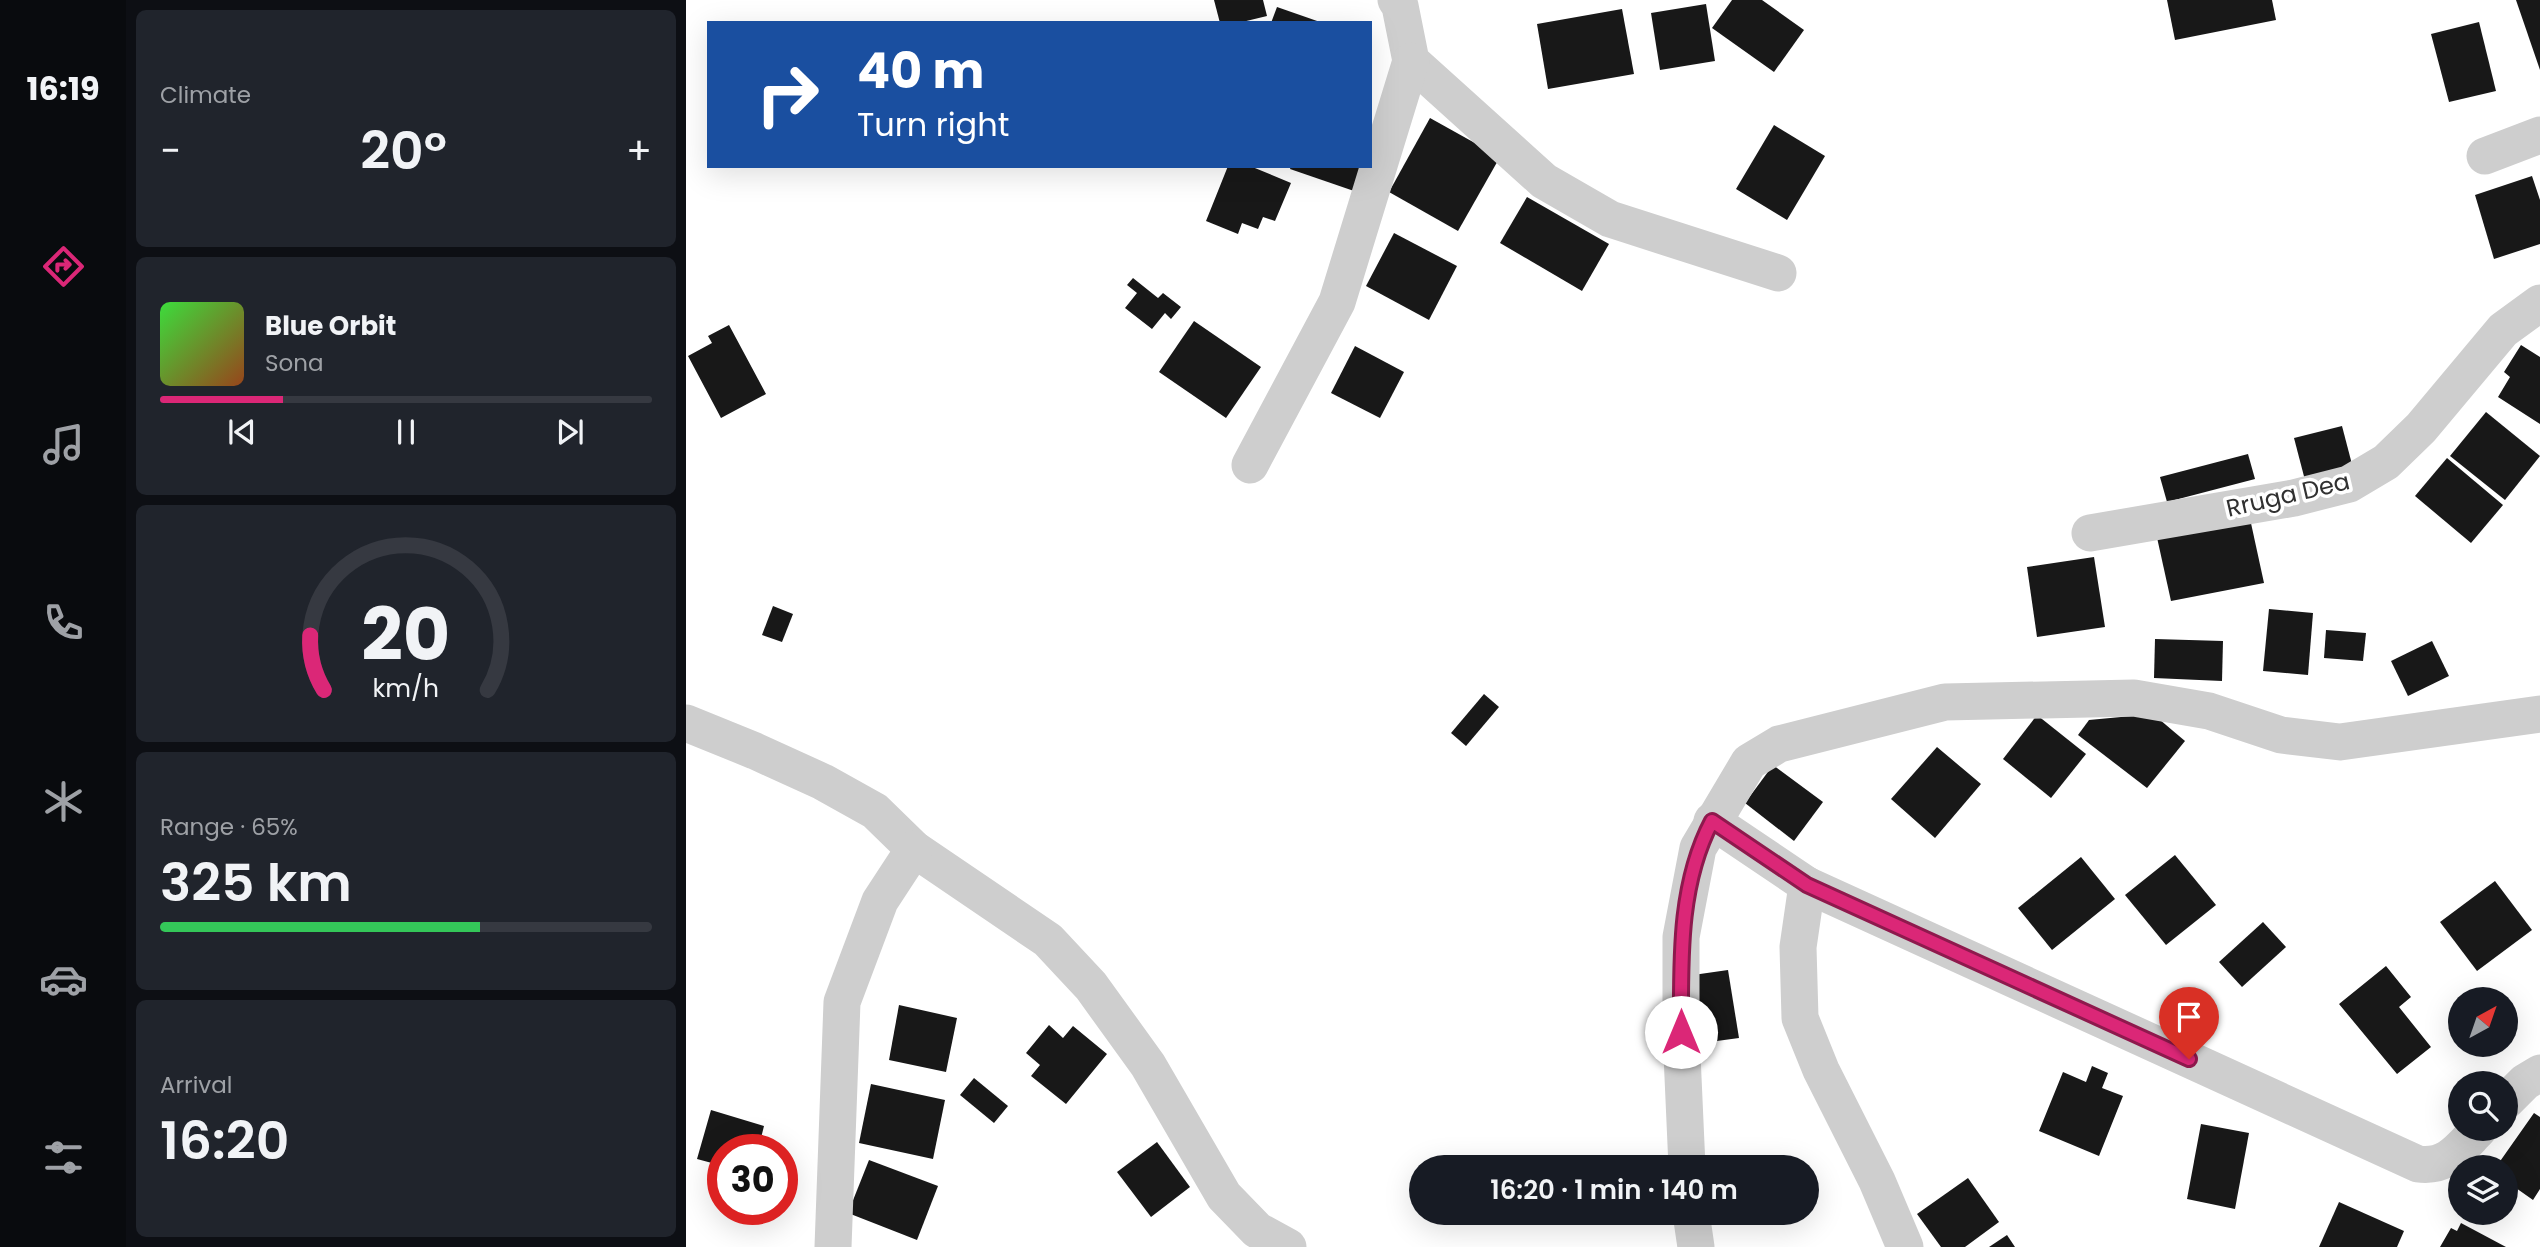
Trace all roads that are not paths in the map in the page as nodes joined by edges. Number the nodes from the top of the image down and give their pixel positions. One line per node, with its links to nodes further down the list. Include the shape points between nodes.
1 (1396, 0): 2 (street)
2 (1411, 61): 5 (street, via 1544,181 1609,219); 7 (street, via 1337,302)
3 (2540, 135): 4 (street)
4 (2484, 156)
5 (1778, 273)
6 (2540, 303): 8 (street, Rruga Dea, via 2503,330 2421,428 2386,462 2349,484 2294,498)
7 (1250, 466)
8 (2090, 533)
9 (2540, 713): 11 (street, via 2340,742 2281,735 2209,711 2134,698 1945,702 1779,744 1749,762)
10 (686, 723): 12 (street, via 823,782 874,811)
11 (1712, 821): 13 (street); 17 (street, via 1698,848 1681,937)
12 (914, 849): 19 (street, via 880,901 842,1002); 20 (street, via 1048,940 1065,958 1148,1065 1224,1196 1257,1230)
13 (1807, 885): 16 (street, via 2418,1164 2434,1166); 22 (street, via 1798,947 1800,1018)
14 (2540, 1073): 15 (street)
15 (2518, 1089)
16 (2467, 1141)
17 (1686, 1155)
18 (1693, 1225): 21 (street)
19 (833, 1247)
20 (1288, 1247)
21 (1696, 1247)
22 (1905, 1247)

